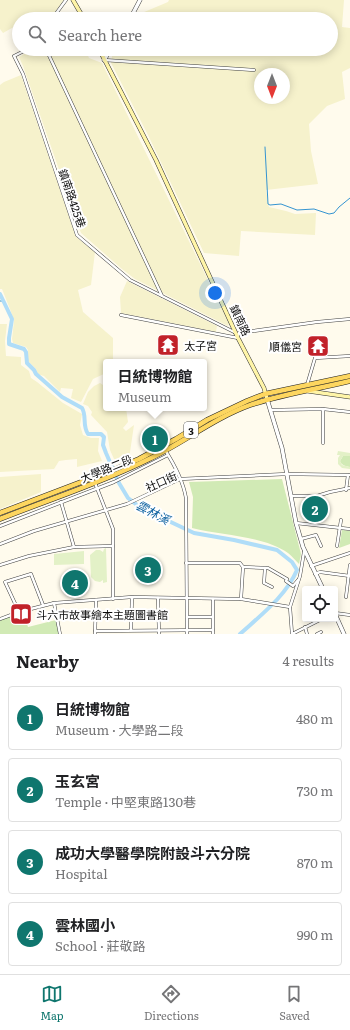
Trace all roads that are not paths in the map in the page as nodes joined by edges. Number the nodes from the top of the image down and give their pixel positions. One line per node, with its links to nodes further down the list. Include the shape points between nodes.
1 (66, 0): 4 (street)
2 (72, 0): 5 (main road)
3 (140, 0): 6 (street)
4 (57, 12)
5 (80, 12)
6 (134, 12)
7 (14, 56): 13 (street, 鎮南路425巷, via 23,74 77,235 130,280)
8 (49, 56): 13 (street)
9 (102, 56): 11 (main road, 鎮南路)
10 (107, 56): 11 (street)
11 (104, 60): 12 (street); 16 (main road, 鎮南路, via 156,160)
12 (254, 70)
13 (163, 296): 16 (street, 鎮南路425巷)
14 (121, 315): 16 (street)
15 (350, 319): 16 (street, via 240,333)
16 (238, 336): 21 (main road, 鎮南路)
17 (350, 356): 20 (street, via 315,358)
18 (350, 376): 20 (main road, 大學路二段 / 3)
19 (350, 381): 20 (main road, 大學路二段 / 3)
20 (307, 388): 21 (main road, 大學路二段 / 3); 22 (main road)
21 (266, 397): 24 (street, 鎮南路); 27 (main road, 大學路二段 / 3, via 230,411)
22 (350, 397)
23 (323, 409): 24 (street); 25 (street); 26 (street)
24 (270, 410): 29 (street, 鎮南路)
25 (350, 412)
26 (323, 444)
27 (166, 451): 28 (main road, 大學路二段 / 3); 31 (street); 33 (street, 大學路二段, via 123,478)
28 (111, 474): 32 (main road, 大學路二段 / 3); 35 (main road, 大學路二段 / 3)
29 (287, 474): 30 (street, 社口街); 31 (street, 社口街); 37 (street, 鎮南路)
30 (349, 475): 36 (street)
31 (180, 479): 39 (street, 社口街, via 137,500); 56 (street, via 186,498)
32 (95, 482): 33 (street); 35 (main road, 大學路二段 / 3)
33 (98, 488): 38 (street, 大學路二段); 39 (street)
34 (350, 488): 36 (street)
35 (68, 490): 40 (main road, 大學路二段 / 3); 41 (main road, 大學路二段 / 3)
36 (346, 490): 37 (street, via 317,496)
37 (291, 496): 44 (street, 鎮南路)
38 (61, 502): 43 (street); 45 (street, 大學路二段)
39 (106, 511): 43 (street, 社口街); 50 (street, via 113,529)
40 (0, 513)
41 (0, 519)
42 (341, 520): 46 (street)
43 (67, 522): 49 (street, 社口街); 53 (street)
44 (296, 523): 46 (street); 48 (street, 鎮南路)
45 (0, 526)
46 (340, 527): 47 (street); 52 (street)
47 (350, 528)
48 (301, 539): 51 (street, via 316,535); 54 (street, 鎮南路)
49 (0, 544)
50 (113, 546): 53 (street); 72 (street)
51 (321, 546)
52 (337, 546)
53 (74, 547): 57 (street)
54 (304, 552): 59 (street, 鎮南路); 64 (street)
55 (350, 553): 59 (street)
56 (186, 563): 60 (street, via 240,564); 70 (street)
57 (0, 565)
58 (350, 565): 63 (street)
59 (311, 566): 62 (street, 鎮南路)
60 (242, 567): 61 (street); 73 (street)
61 (265, 568): 64 (street, via 287,579 286,581 293,585); 66 (street, via 264,582)
62 (315, 574): 63 (street, via 320,572); 65 (street, 鎮南路)
63 (349, 575): 68 (street)
64 (298, 580): 77 (street)
65 (321, 586)
66 (272, 587)
67 (132, 597): 69 (street); 72 (street); 87 (street)
68 (346, 597)
69 (158, 598): 70 (street); 88 (street)
70 (187, 598): 71 (street); 81 (street)
71 (213, 598): 73 (street); 82 (street)
72 (113, 599): 74 (street)
73 (241, 599): 77 (street)
74 (96, 600): 75 (street); 91 (street)
75 (54, 603): 76 (street); 93 (street)
76 (43, 605): 78 (street); 78 (street, via 31,574 5,582)
77 (290, 607): 97 (street)
78 (19, 612): 83 (street)
79 (338, 613): 80 (street)
80 (350, 615)
81 (187, 617): 82 (street); 89 (street)
82 (212, 617): 90 (street)
83 (0, 620)
84 (338, 620): 100 (street)
85 (316, 622): 86 (street)
86 (305, 627): 97 (street); 98 (street)
87 (131, 630): 88 (street); 91 (street)
88 (159, 630): 89 (street); 94 (street)
89 (186, 630): 90 (street); 95 (street)
90 (212, 630): 96 (street)
91 (95, 632)
92 (321, 632): 99 (street)
93 (60, 634)
94 (159, 634)
95 (187, 634)
96 (213, 634)
97 (292, 634)
98 (308, 634)
99 (317, 634)
100 (344, 634)

